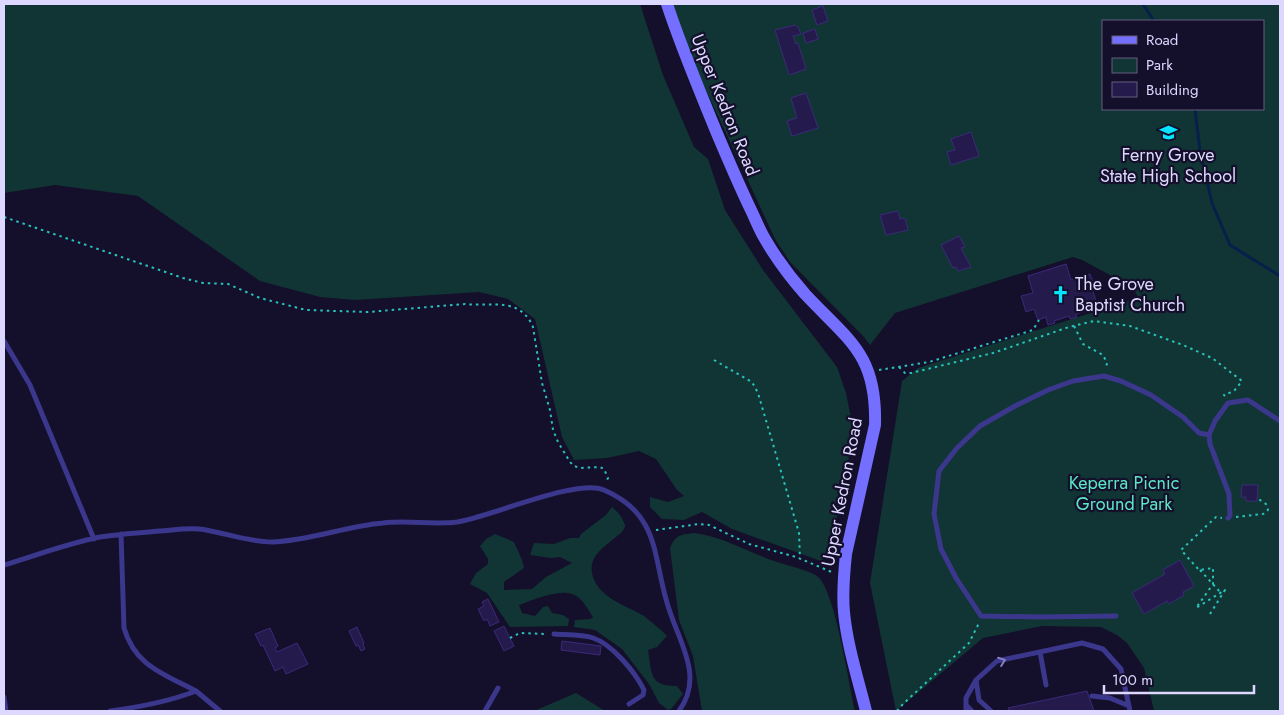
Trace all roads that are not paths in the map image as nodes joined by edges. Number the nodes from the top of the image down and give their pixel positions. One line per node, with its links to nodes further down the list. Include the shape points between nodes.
1 (667, 4): 26 (main road, Upper Kedron Road, via 726,156 764,238 788,274 857,348 873,386 876,425 844,574 847,632)
2 (4, 341): 7 (lane, via 30,385)
3 (1280, 421): 4 (lane, via 1248,400 1228,403)
4 (1209, 435): 5 (lane, via 1229,494); 9 (lane, via 1199,433 1183,417 1151,395 1104,376 1073,381 1048,390 980,426 939,471 934,514 941,549 980,616)
5 (1228, 518)
6 (121, 534): 7 (lane); 15 (lane, via 127,638 148,665); 25 (lane, via 198,529 272,542 383,523 456,522 546,496 592,487 602,489 638,514 650,531 666,602 690,668 689,695)
7 (94, 538): 8 (lane)
8 (4, 565)
9 (1116, 616)
10 (554, 634): 18 (lane, via 597,639 615,652 644,690)
11 (1040, 652): 12 (lane, one-way to 11, via 997,661); 13 (lane); 20 (lane, via 1082,643 1104,649 1121,669)
12 (976, 680): 19 (lane, via 966,698); 28 (lane, via 979,700)
13 (1046, 685)
14 (498, 688): 24 (lane)
15 (196, 691): 22 (lane, via 142,707); 23 (lane)
16 (1092, 696): 20 (lane, via 1110,698)
17 (4, 697): 21 (lane)
18 (629, 704)
19 (966, 708): 27 (lane)
20 (1129, 709)
21 (6, 711)
22 (110, 711)
23 (220, 711)
24 (485, 711)
25 (679, 711)
26 (866, 711)
27 (972, 711)
28 (991, 711)

